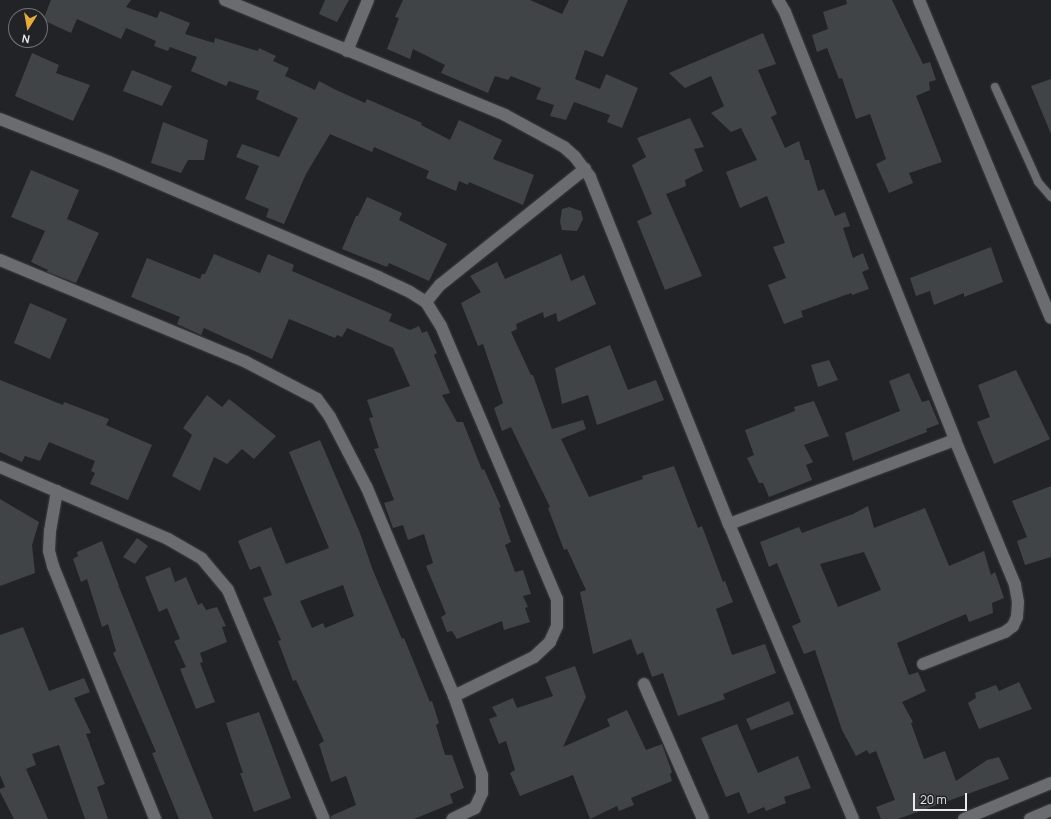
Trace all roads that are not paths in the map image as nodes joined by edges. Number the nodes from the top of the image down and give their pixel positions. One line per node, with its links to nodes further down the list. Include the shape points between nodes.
1 (225, 0): 5 (street)
2 (368, 0): 5 (street)
3 (778, 0): 13 (street, via 785,12)
4 (922, 1): 12 (street)
5 (347, 51): 8 (street, via 506,116 564,147)
6 (995, 87): 9 (lane, via 1038,182)
7 (0, 119): 11 (street, via 109,162 378,277)
8 (585, 169): 11 (street, via 440,285); 16 (street)
9 (1051, 197)
10 (0, 260): 19 (street, via 246,362 317,399 330,417 367,488)
11 (426, 302): 19 (street, via 441,326 558,606 557,626 550,642 534,657)
12 (1051, 318)
13 (955, 440): 16 (street); 17 (street, via 1016,585 1017,617 1013,626 1004,632)
14 (0, 467): 15 (street)
15 (57, 491): 22 (street, via 50,531 49,551 53,566); 23 (street, via 168,539 202,559 228,590)
16 (729, 524): 26 (street)
17 (923, 664)
18 (644, 684): 25 (street)
19 (454, 696): 24 (street, via 482,775 482,793 475,808)
20 (1051, 784): 27 (street)
21 (1051, 810): 28 (street)
22 (155, 819)
23 (324, 819)
24 (452, 819)
25 (702, 819)
26 (853, 819)
27 (964, 819)
28 (1030, 819)

